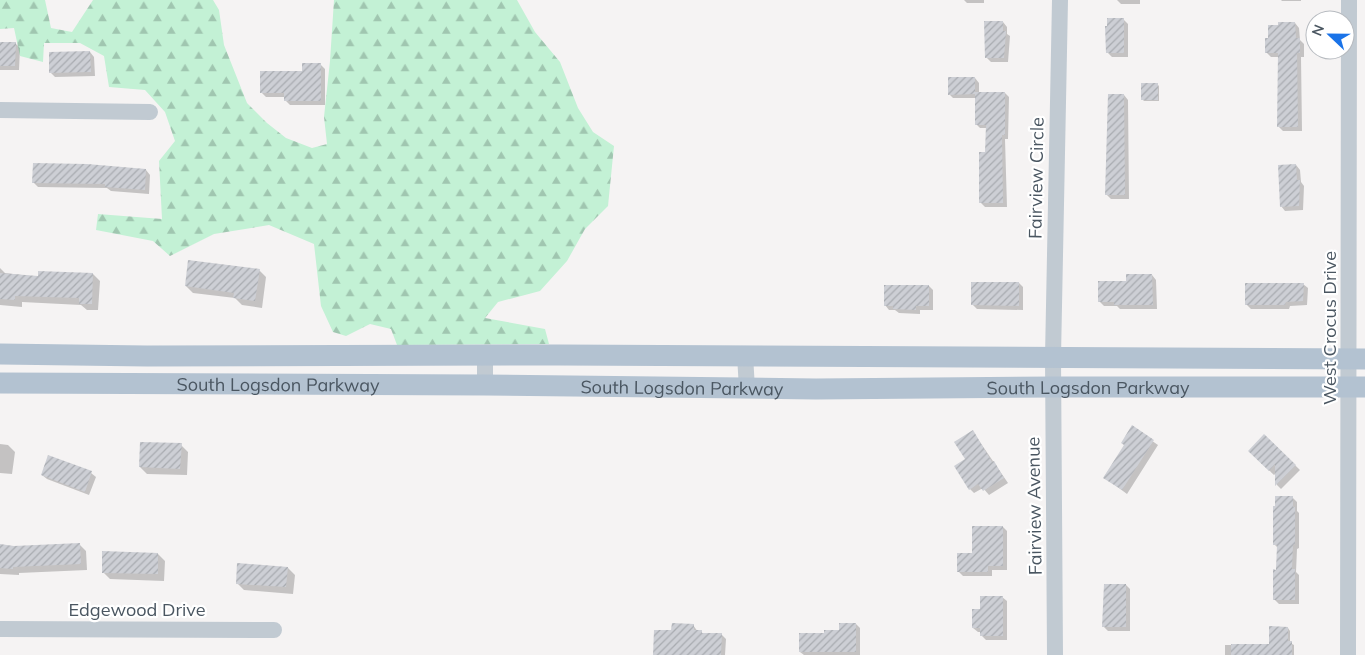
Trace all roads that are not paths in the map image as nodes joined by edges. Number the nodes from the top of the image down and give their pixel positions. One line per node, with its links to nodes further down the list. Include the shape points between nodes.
1 (1060, 0): 8 (street, Fairview Circle)
2 (1349, 0): 9 (street, West Crocus Drive)
3 (0, 110): 4 (street)
4 (150, 112)
5 (0, 354): 7 (main road, South Logsdon Parkway)
6 (745, 355): 7 (main road, South Logsdon Parkway); 8 (main road, South Logsdon Parkway); 14 (street)
7 (485, 356): 11 (street)
8 (1053, 358): 9 (main road, South Logsdon Parkway); 12 (street, Fairview Avenue)
9 (1357, 358): 13 (street, West Crocus Drive)
10 (0, 383): 11 (main road, South Logsdon Parkway)
11 (484, 385): 14 (main road, South Logsdon Parkway)
12 (1053, 387): 13 (main road, South Logsdon Parkway); 14 (main road, South Logsdon Parkway); 17 (street, Fairview Avenue)
13 (1357, 387): 18 (street, West Crocus Drive)
14 (747, 389)
15 (0, 629): 16 (street, Edgewood Drive)
16 (274, 630)
17 (1055, 655)
18 (1348, 655)

